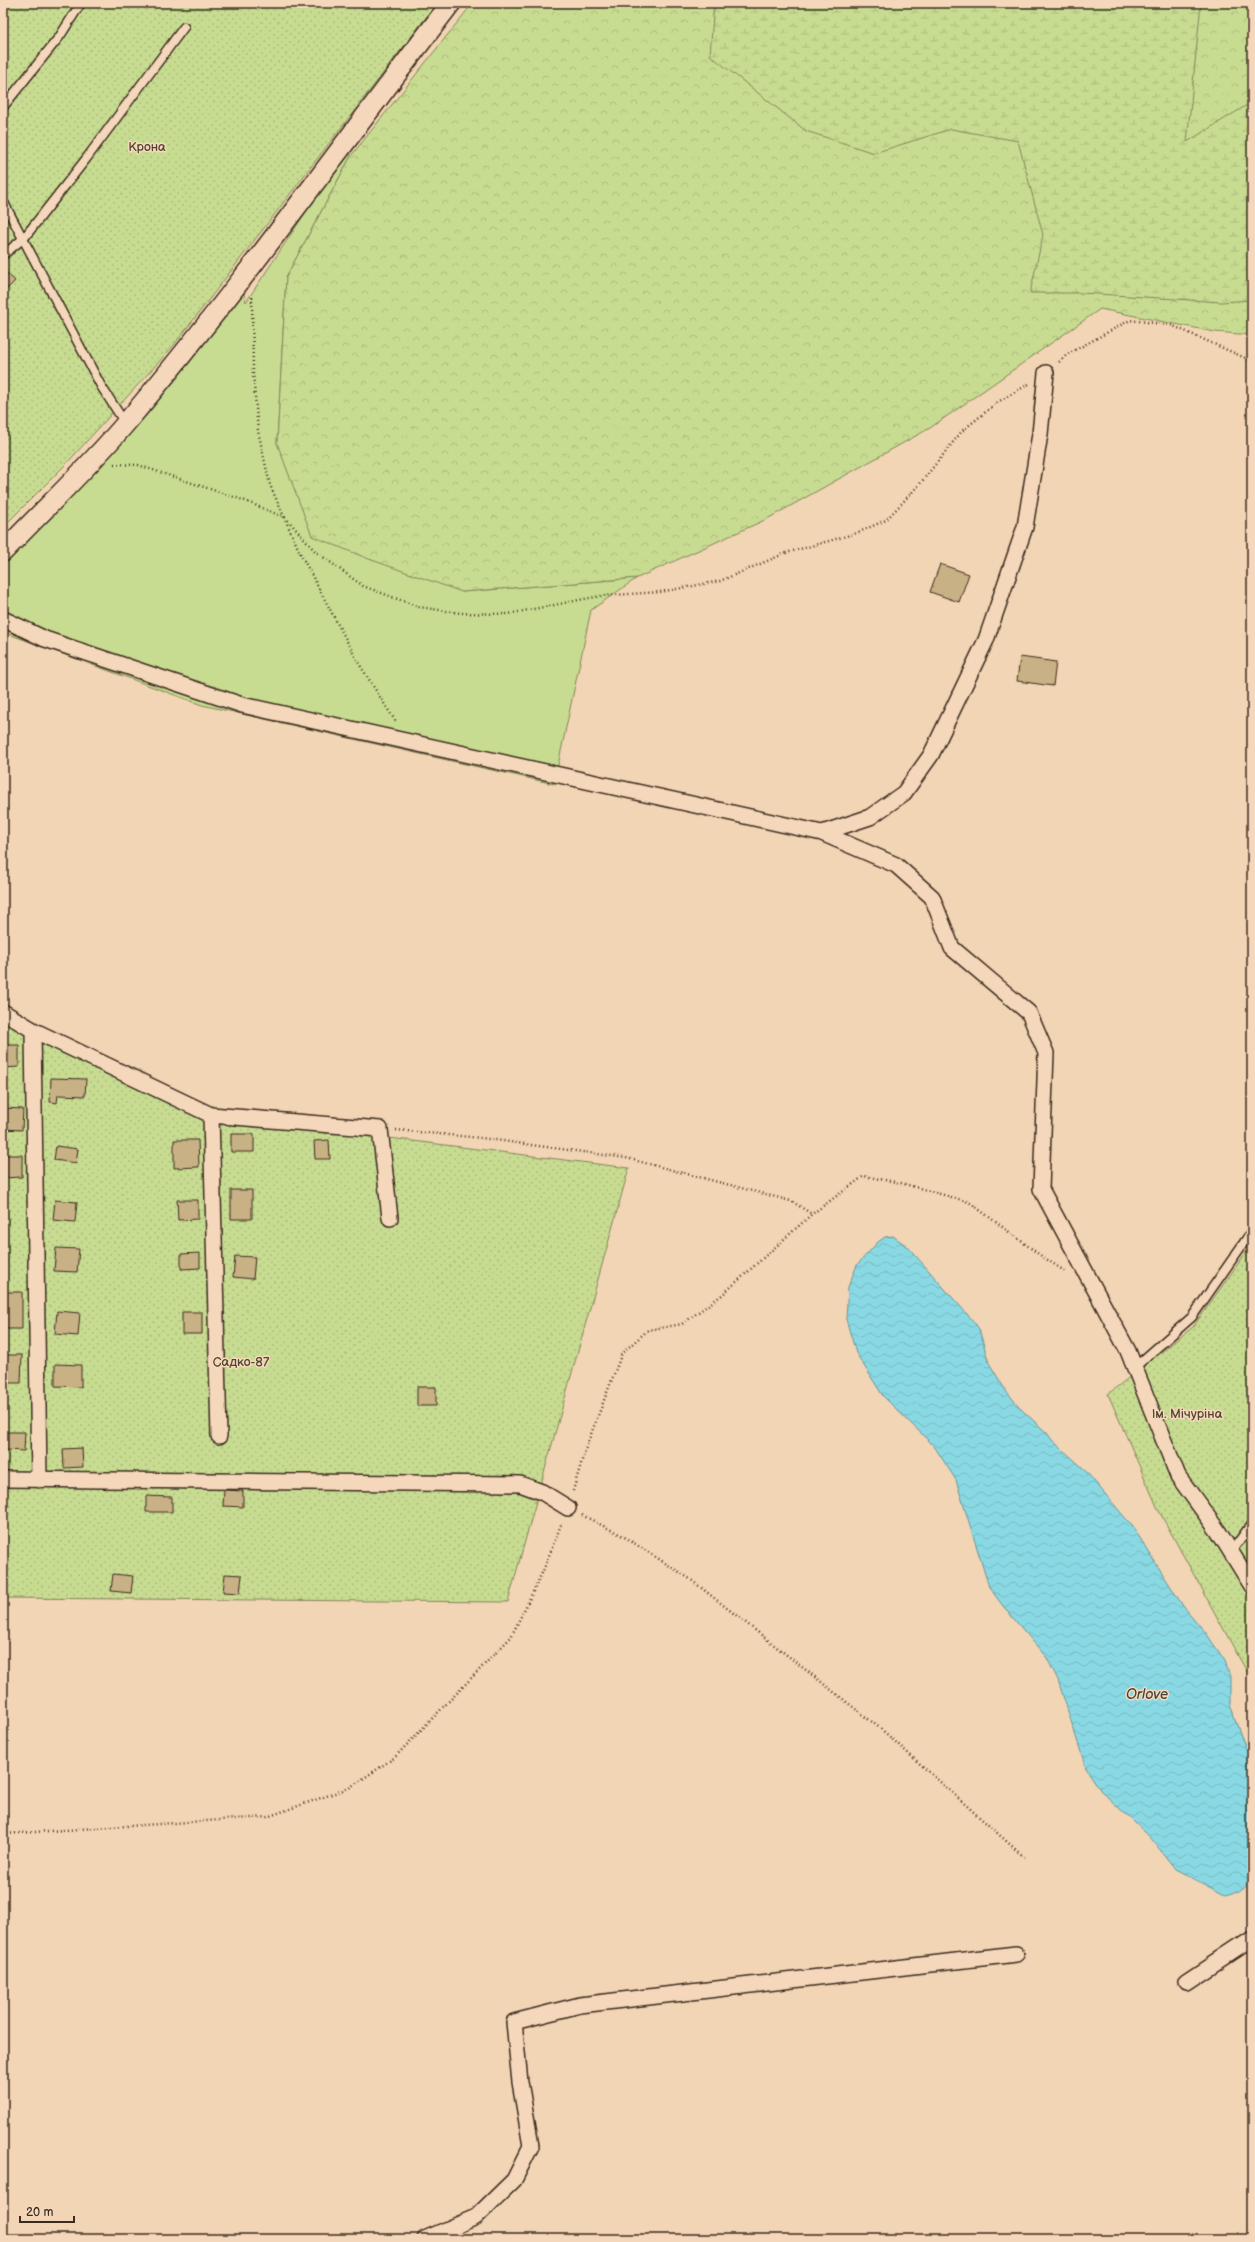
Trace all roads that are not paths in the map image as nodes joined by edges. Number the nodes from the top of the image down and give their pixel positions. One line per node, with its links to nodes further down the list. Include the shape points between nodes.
1 (81, 3): 4 (lane, via 60,36)
2 (451, 3): 9 (street, via 248,271)
3 (184, 27): 6 (lane)
4 (3, 107)
5 (3, 201): 6 (lane)
6 (24, 238): 7 (lane); 9 (lane, via 101,386)
7 (3, 255)
8 (1046, 373): 12 (street, via 1040,434 1025,527 986,640 931,755 904,793 870,817)
9 (125, 424): 10 (street)
10 (3, 552)
11 (3, 619): 12 (street, via 45,639 242,705)
12 (822, 833): 18 (street, via 896,865 932,897 952,948 1029,1013 1046,1053 1041,1189)
13 (3, 1012): 14 (street)
14 (33, 1030): 15 (street); 21 (street)
15 (211, 1115): 16 (street, via 380,1129); 19 (street)
16 (390, 1218)
17 (1252, 1232): 18 (lane, via 1192,1317)
18 (1135, 1367): 24 (street, via 1178,1476)
19 (219, 1436)
20 (3, 1479): 21 (street)
21 (39, 1480): 22 (street, via 520,1484 542,1492)
22 (568, 1508)
23 (1252, 1523): 24 (lane)
24 (1231, 1552): 25 (street)
25 (1252, 1586)
26 (1252, 1939): 28 (street)
27 (1016, 1954): 29 (street, via 580,2005 514,2022 520,2082 531,2146 514,2180 476,2217)
28 (1187, 1982)
29 (425, 2239)

